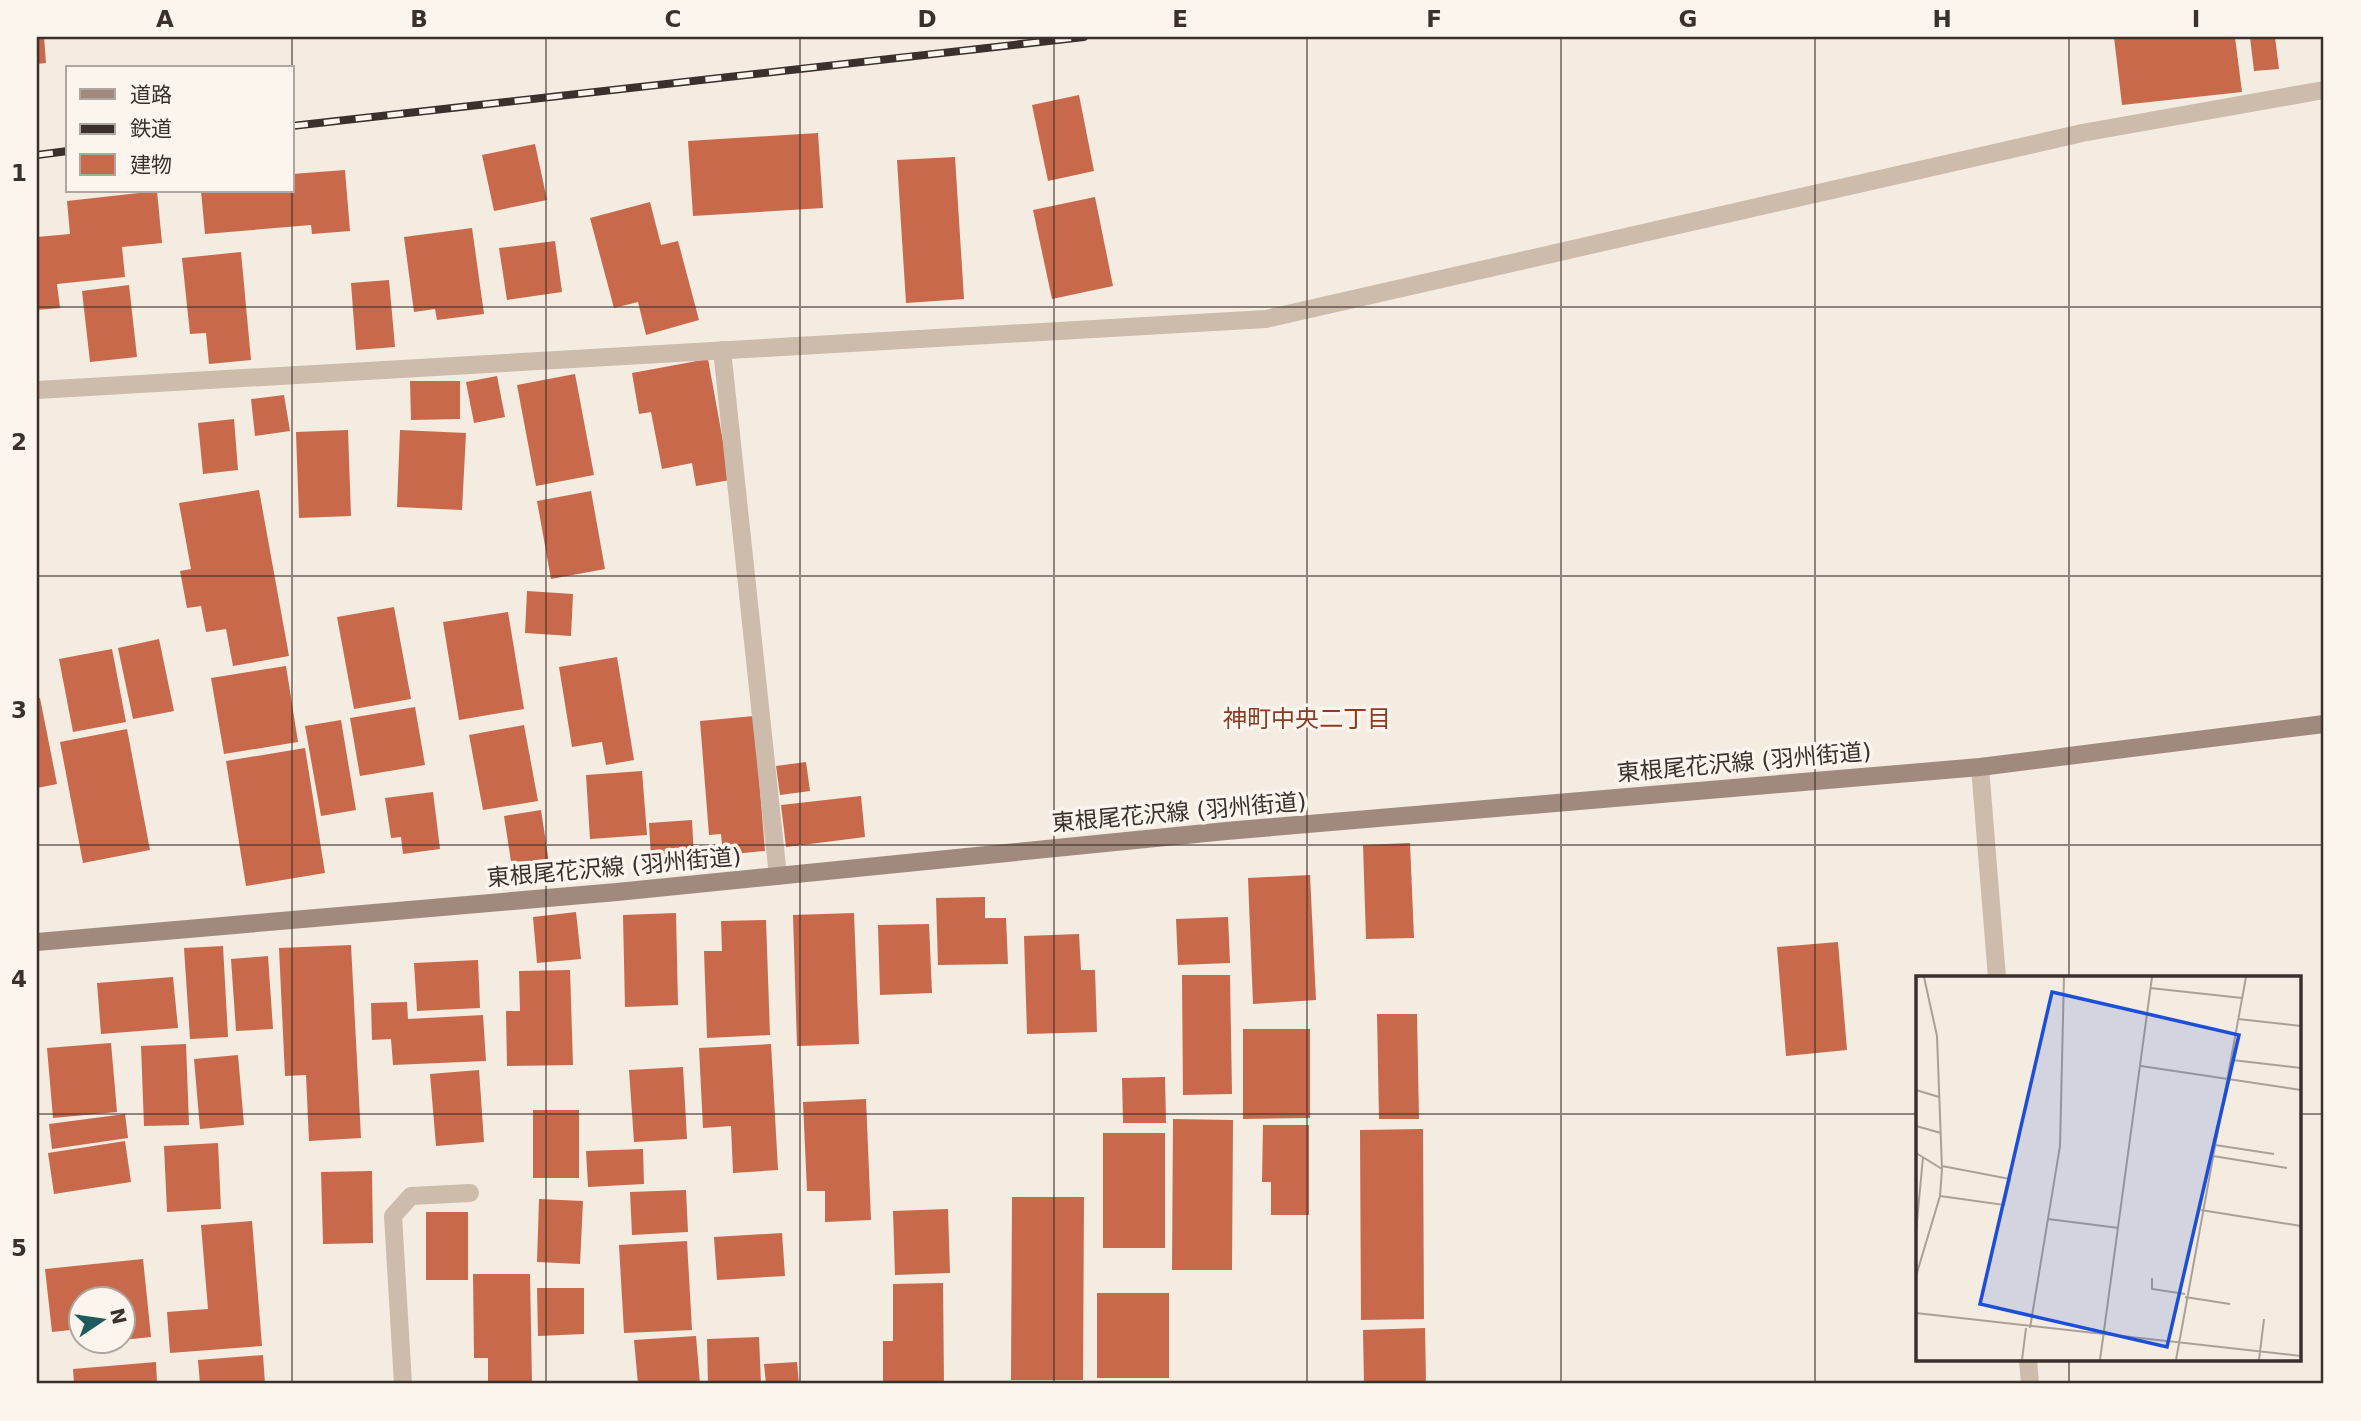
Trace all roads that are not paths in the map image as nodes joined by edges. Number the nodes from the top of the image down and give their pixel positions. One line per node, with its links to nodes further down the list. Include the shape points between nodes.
1 (2324, 90): 2 (street, via 2082,134 1266,319)
2 (722, 350): 3 (street); 6 (street)
3 (37, 390)
4 (2324, 724): 5 (main road, 東根尾花沢線 (羽州街道))
5 (1980, 766): 6 (main road, 東根尾花沢線 (羽州街道), via 1226,831); 8 (street)
6 (778, 876): 7 (main road, 東根尾花沢線 (羽州街道))
7 (37, 942)
8 (1997, 976)
9 (470, 1193): 11 (street, via 411,1196 393,1216)
10 (2028, 1362): 12 (street)
11 (403, 1384)
12 (2030, 1384)

